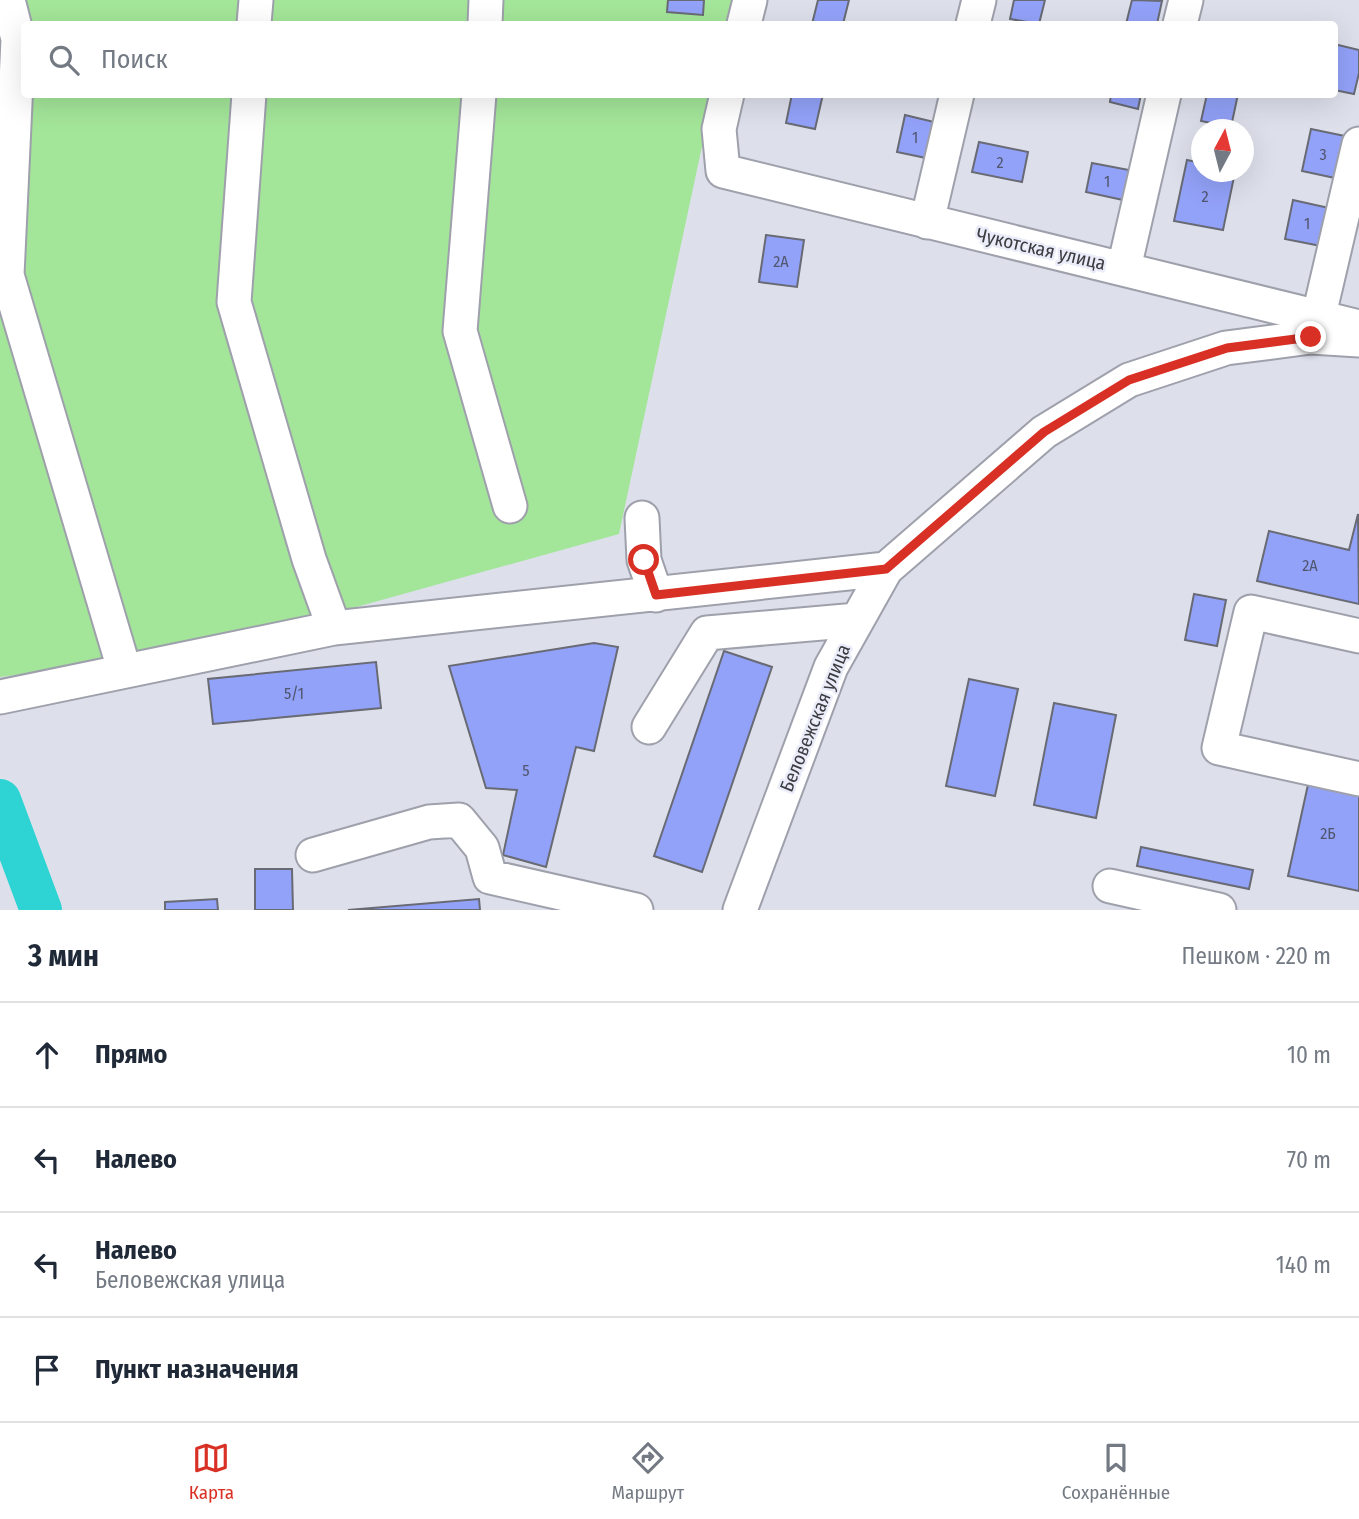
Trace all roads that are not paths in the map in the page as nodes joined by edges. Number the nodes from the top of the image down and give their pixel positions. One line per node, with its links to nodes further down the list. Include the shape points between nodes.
1 (8, 0): 30 (street, via 18,38 7,275)
2 (256, 0): 7 (street)
3 (486, 0): 8 (street)
4 (750, 0): 9 (street)
5 (979, 0): 10 (street)
6 (1185, 0): 11 (street)
7 (254, 21)
8 (485, 21)
9 (745, 21)
10 (974, 21)
11 (1181, 21)
12 (249, 98): 28 (street, via 234,302 309,559)
13 (479, 98): 23 (street, via 460,331)
14 (726, 98): 18 (street, Чукотская улица, via 719,129 723,171)
15 (956, 98): 18 (street)
16 (1163, 98): 19 (street)
17 (1359, 144): 20 (street)
18 (927, 222): 19 (street, Чукотская улица)
19 (1124, 268): 20 (street, Чукотская улица)
20 (1319, 315): 21 (street, Чукотская улица)
21 (1359, 327)
22 (1359, 340): 25 (street, Беловежская улица, via 1311,337 1227,348 1129,380 1044,432)
23 (510, 506)
24 (642, 518): 26 (street, via 644,560)
25 (886, 569): 26 (street); 27 (street, Беловежская улица)
26 (656, 595): 28 (street)
27 (857, 620): 32 (street, via 706,633); 37 (street, Беловежская улица, via 831,667)
28 (334, 628): 30 (street)
29 (1359, 636): 33 (street, via 1251,612 1219,748)
30 (124, 669): 31 (street)
31 (0, 696)
32 (649, 727)
33 (1359, 779)
34 (313, 855): 36 (street, via 429,822 459,820 482,848 490,877)
35 (1110, 886): 38 (street)
36 (636, 910)
37 (740, 910)
38 (1219, 910)

